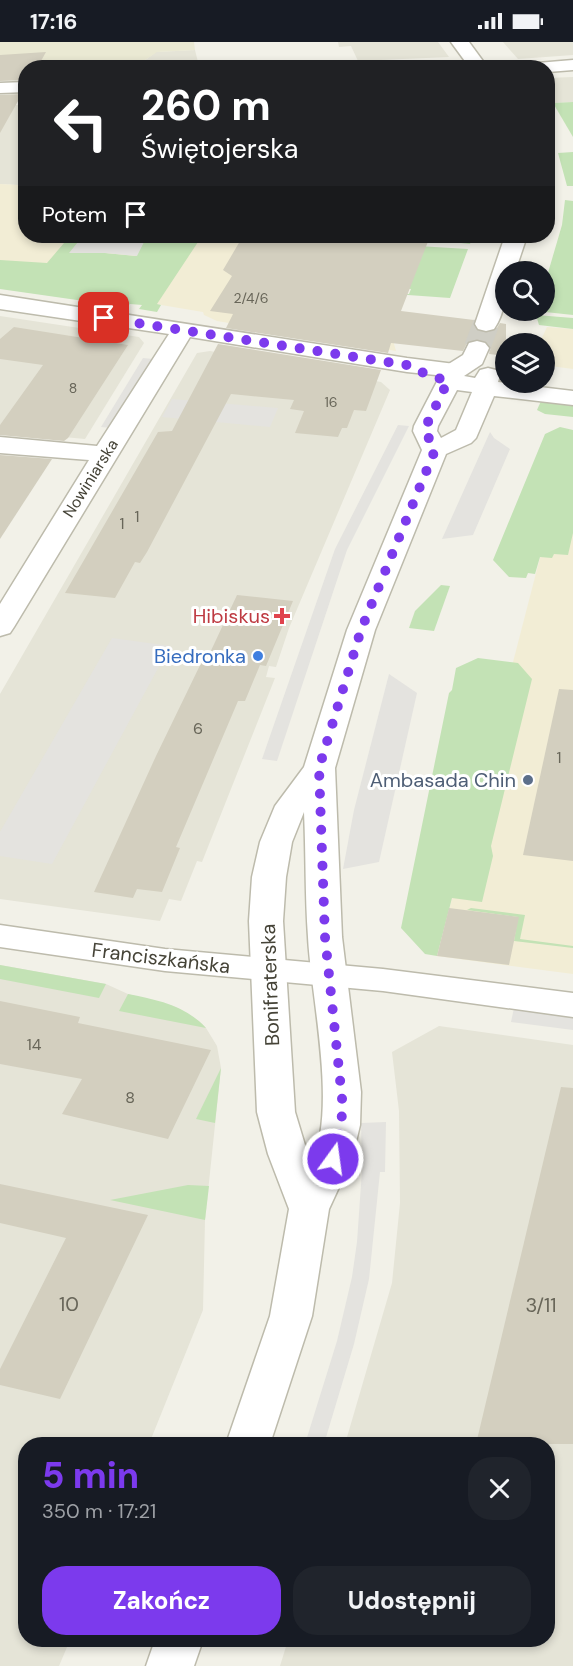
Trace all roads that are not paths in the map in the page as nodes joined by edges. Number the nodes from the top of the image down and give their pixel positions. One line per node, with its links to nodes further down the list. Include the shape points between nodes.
1 (460, 42): 2 (street)
2 (473, 60)
3 (573, 65): 4 (street)
4 (555, 66)
5 (18, 87): 6 (street)
6 (0, 88)
7 (514, 243): 9 (street)
8 (0, 302): 10 (street)
9 (486, 324)
10 (183, 330): 11 (street, via 407,365 428,375); 17 (street, Nowiniarska)
11 (476, 371): 14 (street); 16 (street, via 467,433); 16 (street, via 426,426)
12 (555, 382): 13 (street)
13 (573, 384)
14 (573, 398)
15 (0, 445): 17 (street)
16 (435, 450): 19 (street, Bonifraterska, via 361,630)
17 (105, 454): 18 (street, Nowiniarska)
18 (0, 627)
19 (319, 768): 21 (street, Bonifraterska, via 291,806 273,852 266,921); 22 (street, Bonifraterska)
20 (0, 936): 21 (street, Franciszkańska, via 165,960)
21 (268, 970): 22 (street, Franciszkańska); 24 (street, Bonifraterska, via 276,1112 287,1154)
22 (329, 975): 23 (street, Franciszkańska); 24 (street, Bonifraterska, via 343,1108 333,1159)
23 (573, 1005)
24 (309, 1209): 25 (street, Bonifraterska, via 291,1316)
25 (250, 1437)
26 (177, 1647): 27 (street)
27 (170, 1666)

